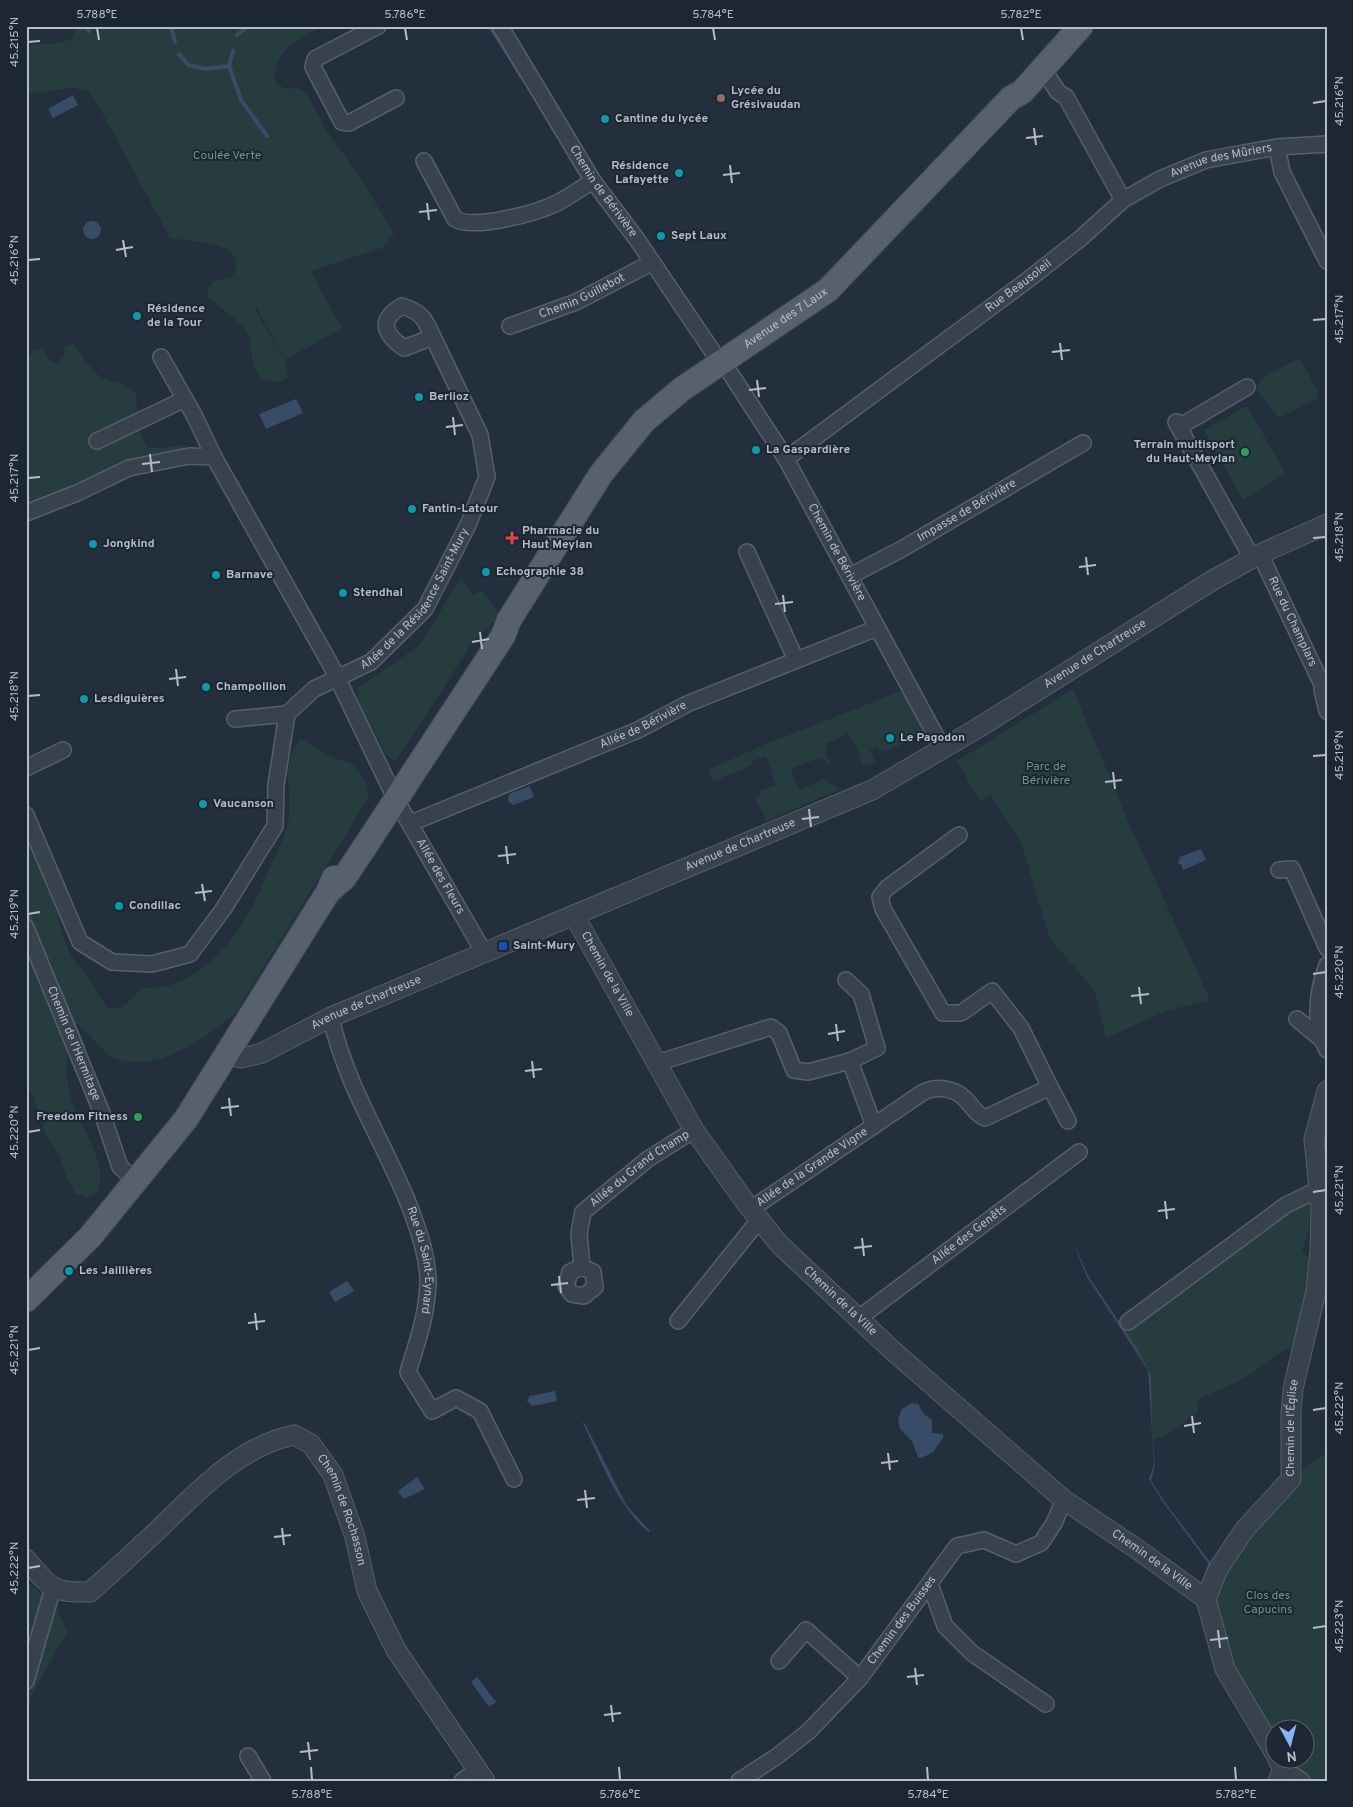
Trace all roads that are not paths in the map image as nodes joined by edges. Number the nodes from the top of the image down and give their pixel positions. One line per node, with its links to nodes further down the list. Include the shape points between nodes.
1 (378, 26): 6 (street, via 315,59 313,67 342,122 349,124)
2 (500, 26): 11 (street, Chemin de Bérivière)
3 (1065, 26): 7 (main road)
4 (1081, 26): 5 (main road, Avenue des 7 Laux)
5 (1043, 69): 7 (main road, Avenue des 7 Laux, via 1022,92); 12 (street, via 1058,92 1066,97)
6 (396, 98)
7 (1011, 98): 18 (main road, Avenue des 7 Laux, via 828,290)
8 (1327, 144): 9 (street, Avenue des Mûriers)
9 (1277, 147): 12 (street, Avenue des Mûriers, via 1206,160 1160,179); 13 (street, via 1282,172)
10 (424, 161): 11 (street, via 455,218 462,222 506,219 555,204)
11 (593, 181): 14 (street, Chemin de Bérivière)
12 (1123, 200): 24 (street, Rue Beausoleil, via 1037,273)
13 (1327, 261)
14 (651, 263): 15 (street, Chemin Guillebot, via 576,302); 18 (street, Chemin de Bérivière)
15 (510, 326)
16 (434, 337): 32 (street, Allée de la Résidence Saint-Mury, via 480,435 487,477 468,525 425,609 396,641 371,662)
17 (161, 357): 20 (street)
18 (718, 357): 24 (street, Chemin de Bérivière); 40 (main road, Avenue des 7 Laux, via 644,421 601,474 509,620 503,636)
19 (1247, 387): 28 (street, via 1177,424)
20 (185, 399): 21 (street); 23 (street)
21 (97, 440)
22 (1083, 444): 29 (street, Impasse de Bérivière)
23 (214, 458): 25 (street, via 189,456 129,468); 32 (street)
24 (786, 459): 29 (street, Chemin de Bérivière)
25 (26, 513)
26 (1327, 524): 28 (street, Avenue de Chartreuse)
27 (746, 552): 31 (street)
28 (1256, 556): 33 (street, Rue du Champlars); 37 (street, Avenue de Chartreuse)
29 (850, 576): 30 (street, Chemin de Bérivière)
30 (878, 628): 31 (street, Allée de Bérivière); 37 (street, Chemin de Bérivière)
31 (796, 660): 42 (street, Allée de Bérivière, via 687,704 628,734)
32 (336, 677): 35 (street, Allée de la Résidence Saint-Mury, via 314,689); 40 (street)
33 (1325, 693): 34 (street, Rue du Champlars)
34 (1327, 711)
35 (287, 714): 36 (street); 41 (street, via 276,785 275,826 224,908 190,954 152,964 112,962 80,942)
36 (235, 719)
37 (943, 749): 45 (street, Avenue de Chartreuse, via 872,790)
38 (63, 750): 39 (street)
39 (26, 768)
40 (393, 794): 42 (street, Allée des Fleurs); 54 (main road, Avenue des 7 Laux, via 344,878 328,892)
41 (26, 815)
42 (411, 823): 48 (street, Allée des Fleurs, via 479,944)
43 (959, 835): 57 (street, via 887,888 880,897 883,909 943,1013 961,1013 992,991 1021,1028)
44 (1279, 870): 47 (street, via 1292,869)
45 (574, 916): 48 (street, Avenue de Chartreuse); 56 (street, Chemin de la Ville)
46 (26, 928): 63 (street, Chemin de l'Hermitage, via 102,1113 120,1167)
47 (1327, 948)
48 (481, 955): 51 (street, Avenue de Chartreuse)
49 (1327, 965): 53 (street, via 1321,980 1318,1008)
50 (846, 980): 55 (street, via 861,994 877,1048)
51 (330, 1018): 54 (street, Avenue de Chartreuse, via 262,1053 242,1058); 71 (street, Rue du Saint-Eynard, via 348,1074 396,1171 425,1249 428,1282 425,1317 408,1372 432,1411 456,1398 480,1411)
52 (1297, 1019): 53 (street)
53 (1323, 1044)
54 (227, 1054): 63 (main road, Avenue des 7 Laux, via 186,1119)
55 (850, 1061): 56 (street, via 808,1072 794,1070 780,1033 771,1027); 60 (street, Allée de la Grande Vigne)
56 (657, 1063): 61 (street, Chemin de la Ville)
57 (1050, 1087): 59 (street); 60 (street, Allée de la Grande Vigne, via 984,1118 965,1097 933,1087)
58 (1327, 1090): 64 (street, Chemin de l'Église, via 1314,1139)
59 (1068, 1121)
60 (874, 1126): 65 (street, Allée de la Grande Vigne)
61 (694, 1130): 65 (street, Chemin de la Ville); 66 (street, Allée du Grand Champ, via 648,1159 583,1212 579,1233)
62 (1079, 1152): 68 (street, Allée des Genêts)
63 (136, 1181): 67 (main road, Avenue des 7 Laux, via 90,1237)
64 (1319, 1189): 70 (street, via 1286,1205); 76 (street, Chemin de l'Église, via 1316,1291 1290,1413 1291,1479 1245,1529 1218,1569)
65 (755, 1214): 68 (street, Chemin de la Ville, via 780,1245); 69 (street, Allée de la Grande Vigne)
66 (582, 1267)
67 (26, 1300)
68 (859, 1318): 72 (street, Chemin de la Ville)
69 (678, 1321)
70 (1128, 1322)
71 (514, 1480)
72 (1064, 1500): 74 (street, Chemin des Buisses, via 1054,1524 1040,1543 1016,1554 984,1540 957,1546); 76 (street, Chemin de la Ville)
73 (26, 1559): 75 (street)
74 (930, 1584): 78 (street, Chemin des Buisses); 80 (street, via 945,1626 972,1653)
75 (53, 1588): 79 (street); 84 (street, Chemin de Rochasson, via 64,1593 90,1592 200,1490 241,1457 273,1439 294,1435 311,1444 332,1475 355,1537 367,1591 375,1608 396,1650)
76 (1206, 1599): 81 (street, via 1225,1669)
77 (779, 1661): 78 (street, via 806,1630)
78 (860, 1678): 86 (street, Chemin des Buisses, via 808,1732)
79 (26, 1681)
80 (1046, 1704)
81 (1266, 1743)
82 (248, 1756): 85 (street)
83 (1285, 1770): 87 (street)
84 (475, 1777)
85 (263, 1781)
86 (739, 1781)
87 (1302, 1781)

